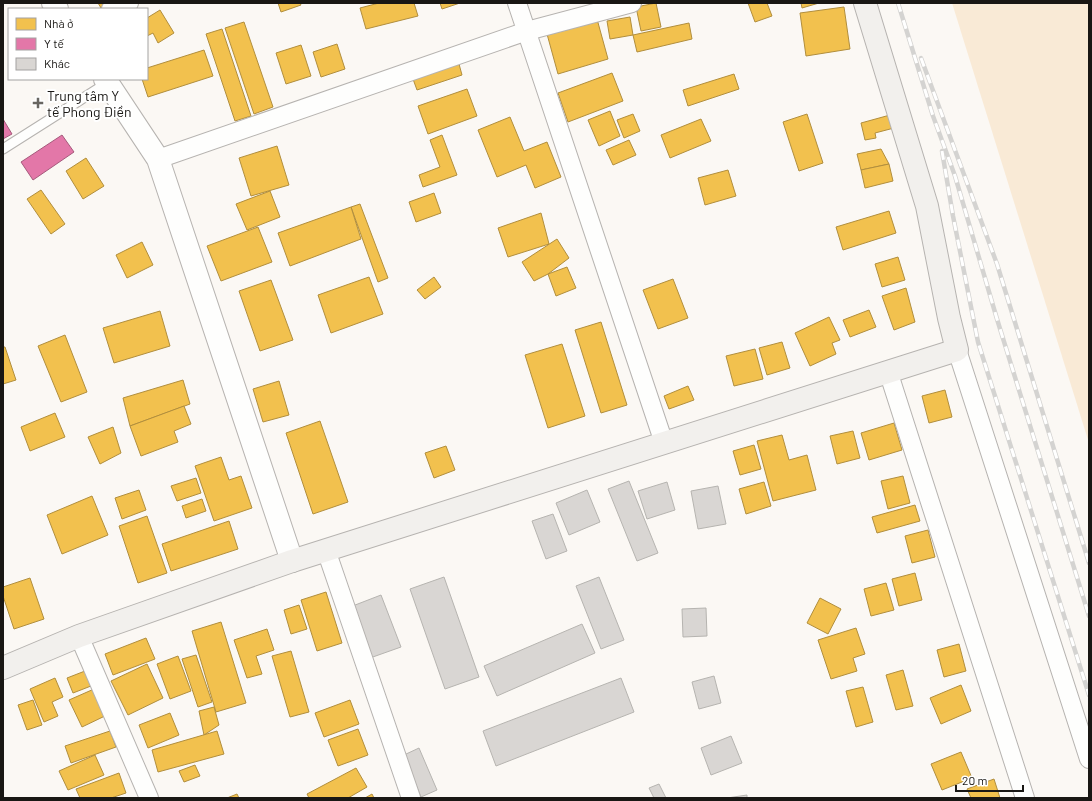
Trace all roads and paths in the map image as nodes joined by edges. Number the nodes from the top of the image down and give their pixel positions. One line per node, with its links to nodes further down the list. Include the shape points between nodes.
1 (129, 3): 5 (street)
2 (517, 3): 6 (street)
3 (632, 3): 6 (street)
4 (865, 3): 10 (main road, via 927,206)
5 (114, 8)
6 (527, 31): 9 (street); 12 (street)
7 (106, 81): 8 (lane); 9 (street)
8 (3, 149)
9 (158, 158): 14 (street)
10 (957, 350): 11 (main road); 17 (street)
11 (888, 371): 12 (main road); 20 (street)
12 (664, 442): 13 (main road)
13 (326, 550): 14 (main road); 19 (street)
14 (292, 561): 15 (main road)
15 (79, 636): 16 (main road); 18 (street)
16 (3, 668)
17 (1089, 758)
18 (149, 798)
19 (411, 798)
20 (1025, 798)

